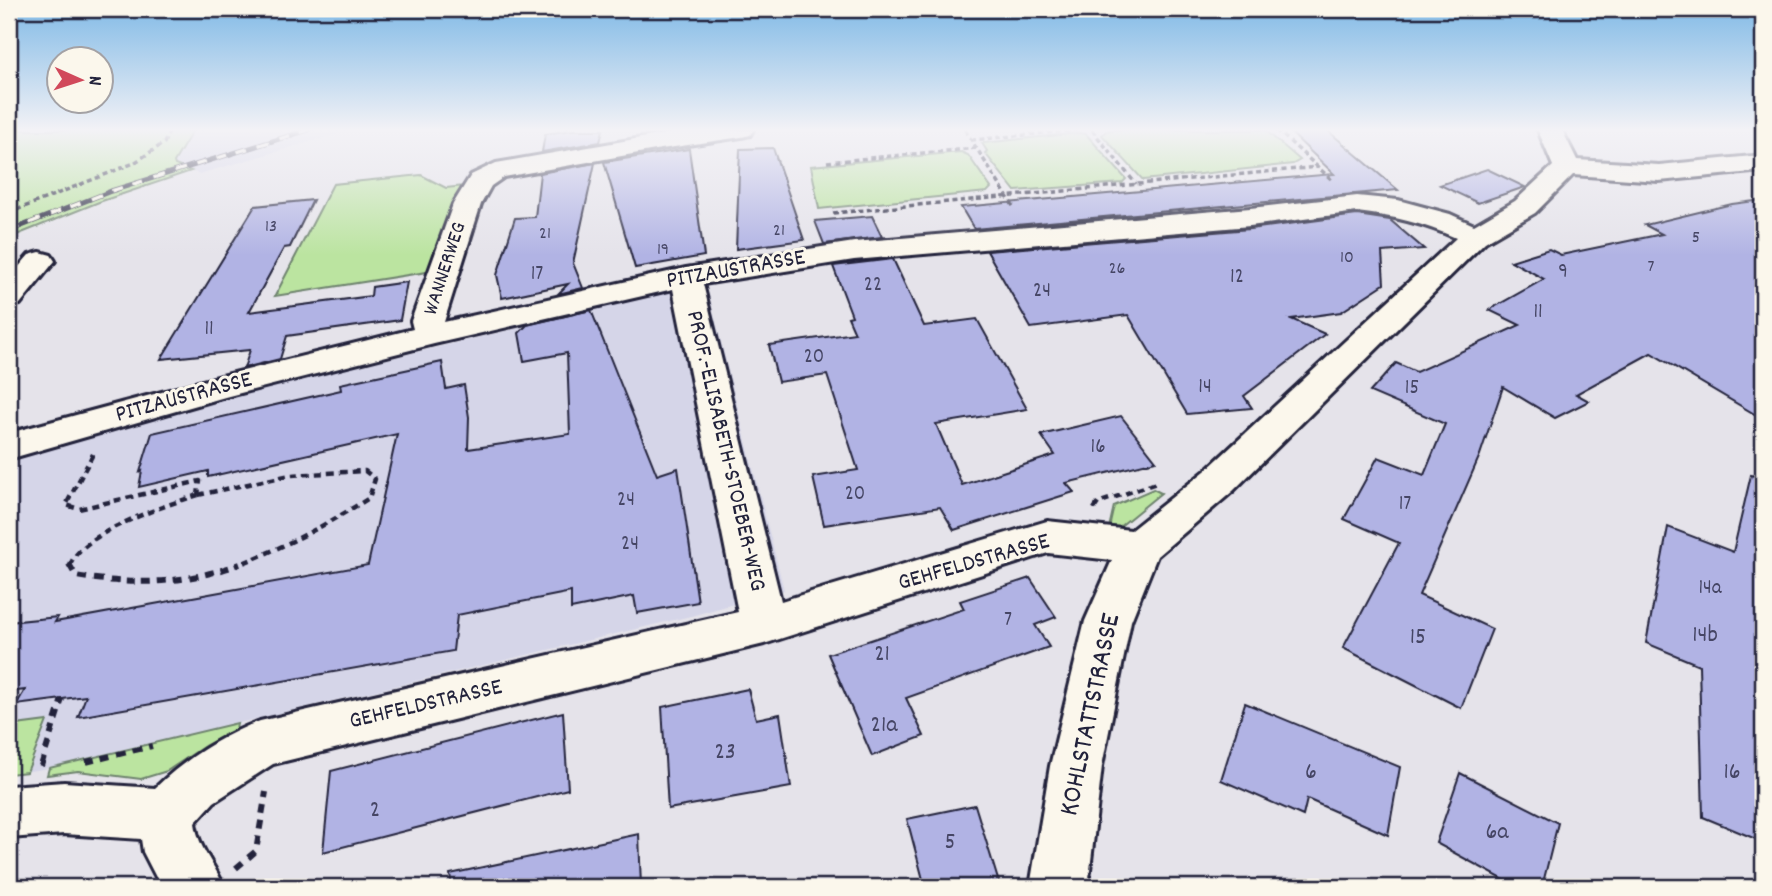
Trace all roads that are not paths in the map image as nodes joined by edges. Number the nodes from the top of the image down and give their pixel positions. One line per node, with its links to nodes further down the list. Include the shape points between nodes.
1 (495, 172): 9 (street, WANNERWEG, via 480,181 467,204 427,321)
2 (1562, 172): 5 (street, via 1525,207)
3 (1641, 172): 4 (street)
4 (1671, 172)
5 (1475, 236): 7 (street, PITZAUSTRASSE, via 1398,208 1357,204 854,251); 11 (street, via 1219,481)
6 (40, 261): 8 (street)
7 (686, 277): 9 (street, PITZAUSTRASSE); 12 (street, PROF.-ELISABETH-STOEBER-WEG)
8 (9, 297)
9 (430, 335): 10 (street, PITZAUSTRASSE)
10 (9, 446)
11 (1139, 547): 12 (street, GEHFELDSTRASSE, via 1047,537); 16 (street, KOHLSTATTSTRASSE, via 1108,621 1076,766)
12 (764, 625): 14 (street, GEHFELDSTRASSE, via 260,744 195,785)
13 (24, 793): 14 (street, via 64,808)
14 (166, 815): 15 (street, via 171,852)
15 (215, 878)
16 (1059, 887)

